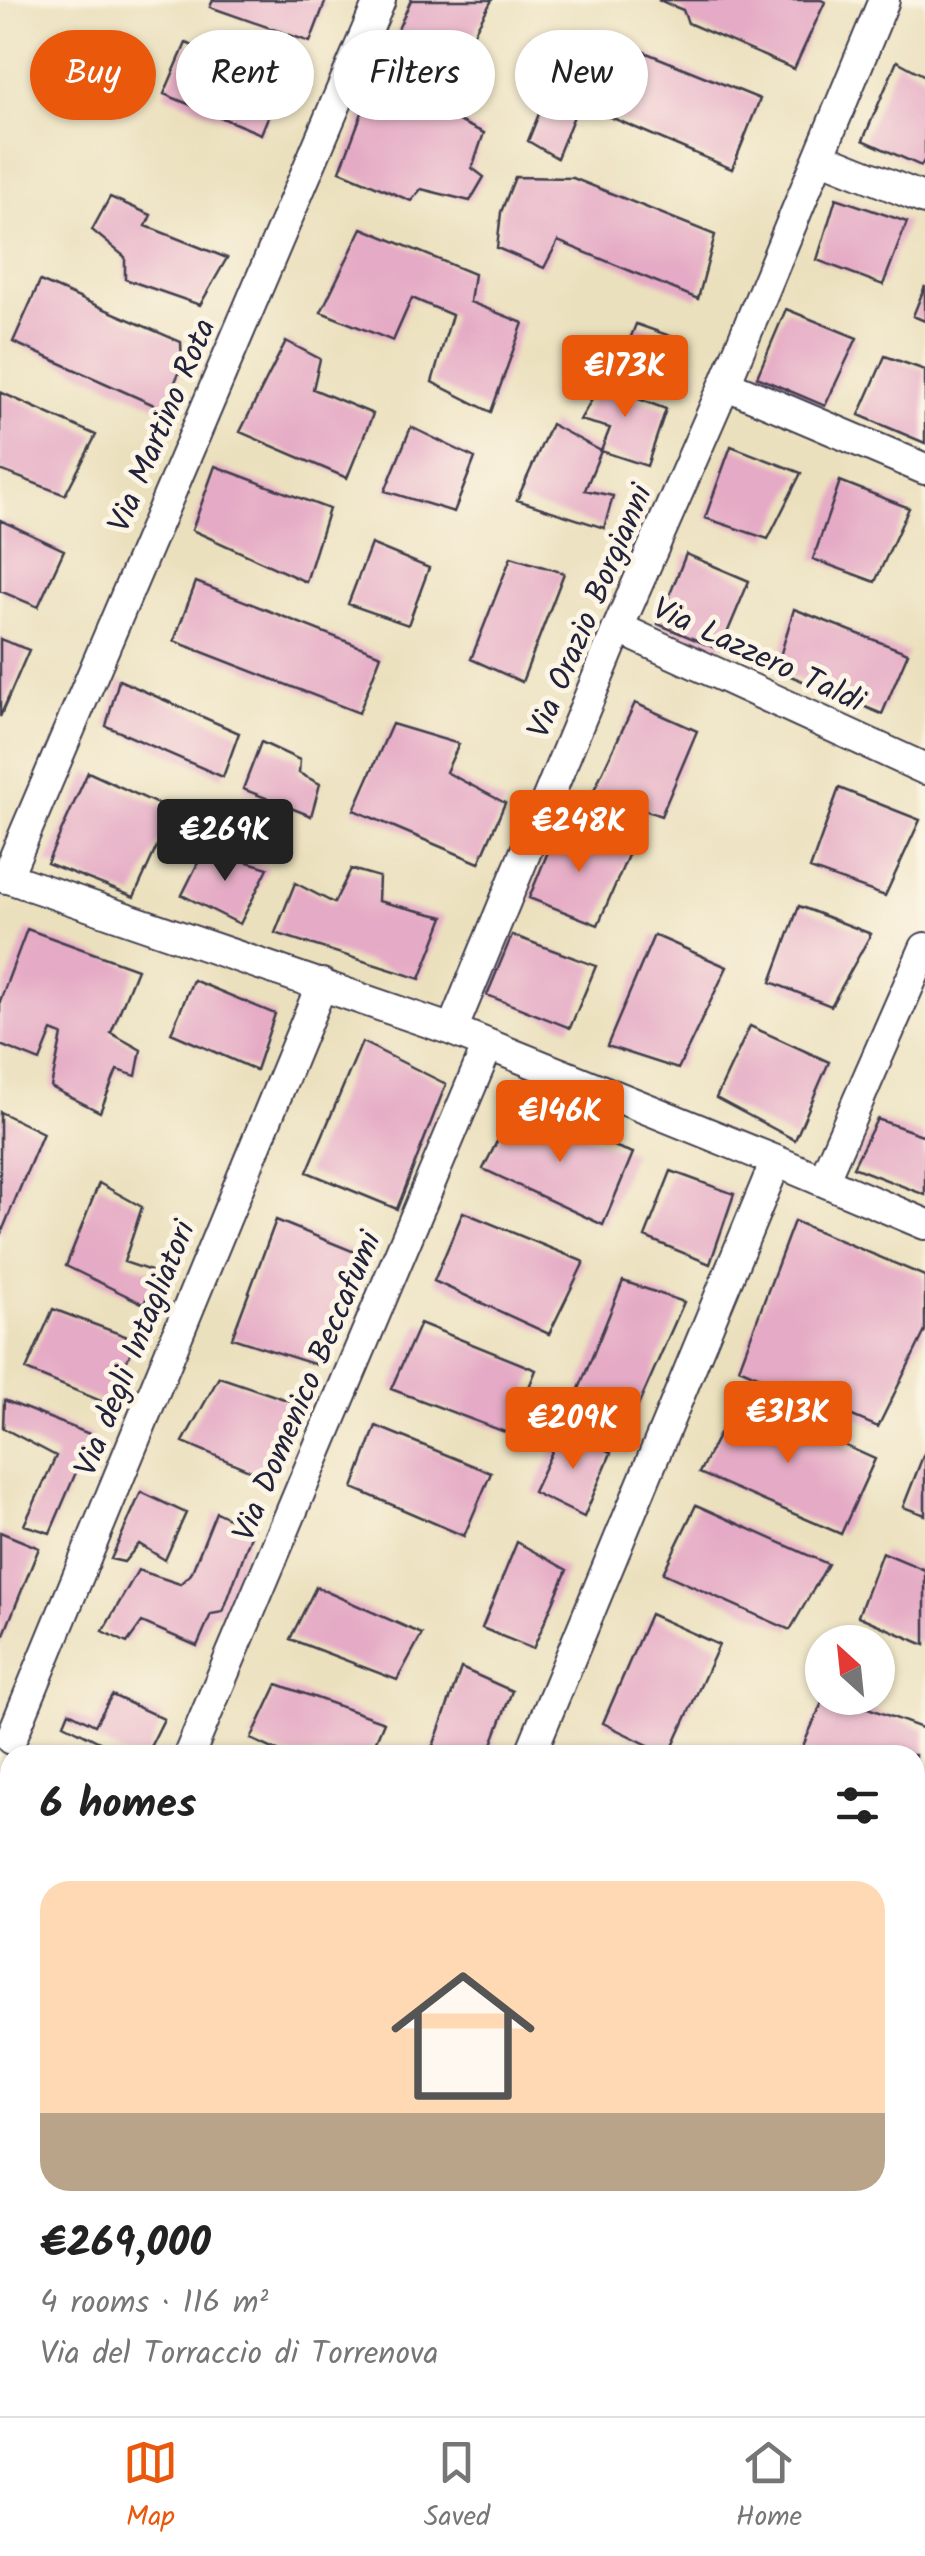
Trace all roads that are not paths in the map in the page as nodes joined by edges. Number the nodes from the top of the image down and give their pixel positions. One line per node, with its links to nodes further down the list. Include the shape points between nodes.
1 (380, 0): 9 (street, Via Martino Rota)
2 (884, 0): 3 (street, Via Orazio Borgianni)
3 (820, 157): 4 (street); 5 (street, Via Orazio Borgianni)
4 (925, 199)
5 (725, 384): 6 (street); 7 (street, Via Orazio Borgianni)
6 (925, 469)
7 (618, 628): 8 (street, Via Lazzero Taldi); 12 (street, Via Orazio Borgianni)
8 (925, 769)
9 (3, 876): 11 (street)
10 (925, 948): 15 (street)
11 (322, 984): 12 (street); 17 (street, Via degli Intagliatori)
12 (452, 1030): 13 (street)
13 (488, 1045): 14 (street); 18 (street, Via Domenico Beccafumi)
14 (776, 1160): 15 (street); 19 (street)
15 (823, 1182): 16 (street)
16 (925, 1224)
17 (14, 1741)
18 (192, 1745)
19 (534, 1745)

